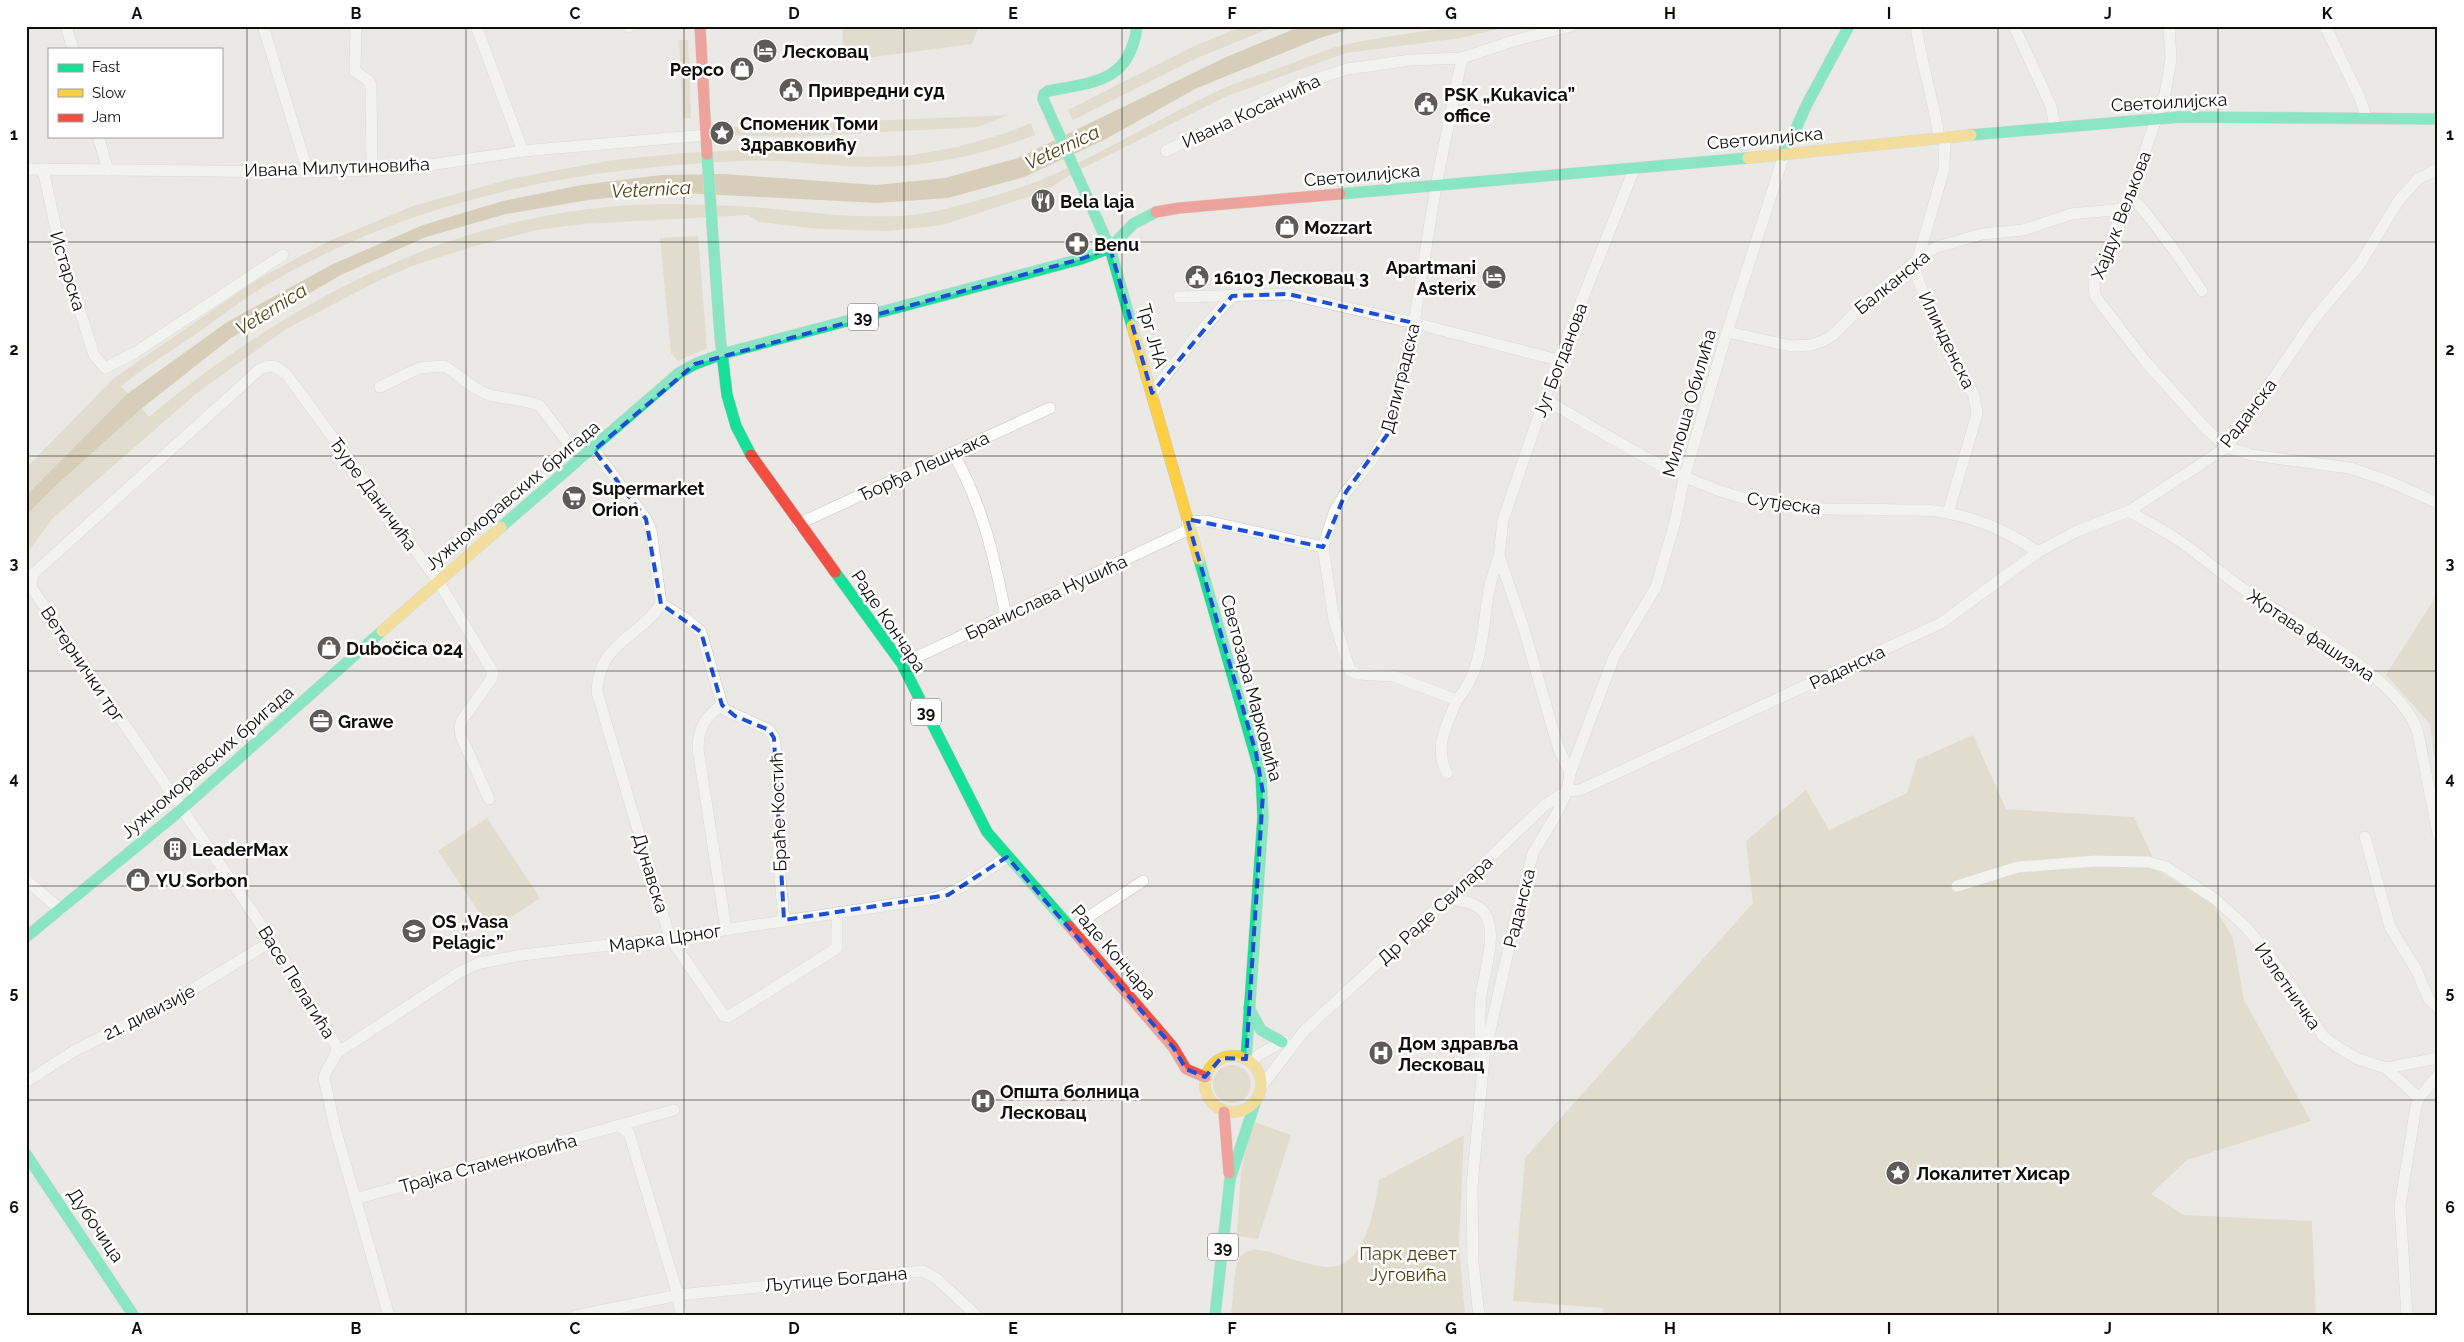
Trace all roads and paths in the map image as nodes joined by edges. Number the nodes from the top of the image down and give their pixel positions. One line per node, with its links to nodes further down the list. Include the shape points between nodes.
1 (66, 26): 13 (street)
2 (263, 26): 31 (street)
3 (356, 26): 30 (street, via 355,71 369,80 371,86)
4 (476, 26): 23 (street)
5 (700, 26): 19 (main road, 39)
6 (1137, 26): 35 (main road, Трг ЈНА, via 1132,56 1120,70 1090,82 1048,91 1043,99)
7 (1571, 26): 14 (street, Ивана Косанчића)
8 (1849, 26): 24 (main road, Милоша Обилића)
9 (1916, 26): 20 (street, Илинденска, via 1921,62)
10 (2014, 26): 18 (street, via 2051,106)
11 (2169, 26): 15 (street, Хајдук Вељкова, via 2169,78)
12 (2325, 26): 16 (street)
13 (73, 48)
14 (1462, 58): 22 (street, Ивана Косанчића, via 1411,60 1348,69 1297,85); 32 (street, Делиградска)
15 (2156, 118): 16 (main road, Светоилијска); 18 (main road, Светоилијска); 33 (street, Хајдук Вељкова)
16 (2367, 119): 17 (main road, Светоилијска)
17 (2438, 119)
18 (2055, 127): 20 (main road, Светоилијска)
19 (706, 135): 23 (street, Ивана Милутиновића); 43 (main road, 39)
20 (1942, 137): 24 (main road, Светоилијска); 37 (street, Илинденска, via 1944,169)
21 (99, 138): 29 (street)
22 (1166, 150)
23 (523, 151): 30 (street, Ивана Милутиновића, via 409,168)
24 (1784, 155): 26 (main road, Светоилијска); 42 (street, Милоша Обилића)
25 (26, 168): 27 (street, Ивана Милутиновића)
26 (1634, 168): 32 (main road, Светоилијска); 44 (street, Југ Богданова)
27 (43, 169): 29 (street, Ивана Милутиновића); 36 (street, Истарска, via 61,252 94,355 105,368 136,352)
28 (2438, 169): 49 (street, Раданска, via 2418,179 2399,200 2360,264 2314,319)
29 (108, 170): 31 (street, Ивана Милутиновића)
30 (372, 170): 31 (street, Ивана Милутиновића)
31 (308, 172)
32 (1436, 186): 35 (main road, Светоилијска, via 1150,213 1129,226); 41 (street, Делиградска)
33 (2129, 195): 34 (street, Хајдук Вељкова); 38 (street, via 2174,250)
34 (2123, 209): 37 (street, Балканска, via 2071,214 2022,230 1982,234 1937,247); 49 (street, Хајдук Вељкова, via 2094,282 2095,296 2145,361 2206,429)
35 (1110, 248): 43 (main road, Јужноморавских бригада / 39, via 1081,259); 46 (main road, Трг ЈНА)
36 (282, 255)
37 (1916, 261): 42 (street, Балканска, via 1823,341 1791,346); 57 (street, Илинденска, via 1920,285 1977,405)
38 (2202, 292)
39 (1232, 296): 40 (street); 41 (street, via 1288,294); 46 (street, Трг ЈНА, via 1194,338)
40 (1180, 297)
41 (1414, 323): 44 (street); 60 (street, Делиградска, via 1387,435 1335,510)
42 (1727, 332): 54 (street, Милоша Обилића)
43 (722, 354): 51 (main road, Јужноморавских бригада, via 679,373); 58 (main road, Раде Кончара / 39, via 727,395 736,426 756,465)
44 (1558, 360): 47 (street, Југ Богданова)
45 (380, 387): 53 (street, via 419,368 444,366 487,394 530,401 540,406)
46 (1152, 393): 59 (main road, Светозара Марковића)
47 (1544, 399): 54 (street, Сутјеска); 62 (street, Југ Богданова, via 1503,520)
48 (1050, 408): 52 (street, Ђорђа Лешњака)
49 (2227, 447): 55 (street, via 2252,455 2350,468 2388,480); 56 (street, Раданска)
50 (174, 448): 63 (street, Ђуре Даничића, via 260,369 277,366 287,375); 73 (street, Ветернички трг, via 32,574 31,587)
51 (594, 450): 53 (main road, Јужноморавских бригада); 64 (street, via 646,519)
52 (953, 453): 58 (street, Ђорђа Лешњака); 65 (street, via 971,484 991,544)
53 (581, 460): 63 (main road, Јужноморавских бригада)
54 (1684, 478): 57 (street, Сутјеска, via 1726,493 1782,506); 70 (street, Милоша Обилића, via 1676,522 1656,588 1614,657)
55 (2438, 503)
56 (2129, 511): 61 (street, Раданска, via 2077,531); 74 (street, Жртава фашизма, via 2183,544 2244,590 2372,674 2402,702 2414,719 2418,733)
57 (1948, 513): 61 (street, Сутјеска, via 1976,520)
58 (798, 524): 66 (main road, Раде Кончара / 39)
59 (1188, 525): 60 (street, via 1206,521); 65 (street, Бранислава Нушића); 89 (main road, Светозара Марковића, via 1261,775 1263,817)
60 (1323, 547): 67 (street, Делиградска, via 1334,620 1350,671 1393,676)
61 (2038, 552): 71 (street, Раданска, via 1942,624 1580,790)
62 (1499, 556): 67 (street, Југ Богданова, via 1489,588 1474,676); 70 (street, Југ Богданова, via 1558,747)
63 (438, 581): 72 (street, Ђуре Даничића, via 493,672 460,727); 73 (main road, Јужноморавских бригада)
64 (661, 604): 68 (street, via 701,632); 87 (street, Дунавска, via 655,614 628,635 606,659 597,679 597,692)
65 (1006, 616): 66 (street, Бранислава Нушића)
66 (902, 664): 76 (main road, Раде Кончара / 39, via 987,832)
67 (1457, 700): 69 (street, via 1439,752)
68 (722, 705): 83 (street, Браће Костић, via 735,716 769,730 774,738 778,770 778,857); 84 (street, via 709,713 701,726 698,743)
69 (1447, 773)
70 (1570, 773): 71 (street, Милоша Обилића)
71 (1567, 791): 80 (street, Др Раде Свилара, via 1545,805); 94 (street, Раданска, via 1533,853)
72 (489, 799)
73 (182, 809): 81 (main road, Јужноморавских бригада); 88 (street, Васе Пелагића)
74 (2438, 834)
75 (2365, 837): 90 (street, via 2390,927 2417,971 2429,1000)
76 (1006, 856): 82 (street, Марка Црног, via 948,895); 85 (main road, Раде Кончара / 39)
77 (26, 880): 81 (street)
78 (1143, 881): 85 (street)
79 (1957, 886): 97 (street, Излетничка, via 2018,867 2105,861 2148,862 2166,867 2215,899 2246,927 2285,976 2323,1036 2358,1059)
80 (1447, 899): 91 (street, Др Раде Свилара); 94 (street, via 1478,907 1488,921 1489,951 1479,1030)
81 (62, 910): 86 (main road, Јужноморавских бригада)
82 (837, 913): 83 (street, Марка Црног); 87 (street, Дунавска, via 837,948 728,1017 698,981)
83 (784, 920): 84 (street, Марка Црног)
84 (726, 929): 87 (street, Марка Црног)
85 (1070, 929): 99 (main road, Раде Кончара / 39, via 1173,1047 1186,1069)
86 (26, 937)
87 (670, 938): 93 (street, Марка Црног, via 480,963 460,972)
88 (272, 941): 93 (street, Васе Пелагића, via 333,1038); 100 (street, 21. дивизије, via 175,1000 74,1051)
89 (1248, 1005): 92 (main road, via 1256,1026); 96 (main road, Светозара Марковића)
90 (2438, 1008)
91 (1304, 1031): 92 (street); 101 (street)
92 (1282, 1042): 96 (street)
93 (337, 1053): 109 (street, Васе Пелагића, via 324,1078)
94 (1484, 1056): 117 (street, Раданска, via 1472,1186 1473,1262)
95 (2438, 1058): 97 (street)
96 (1248, 1061): 99 (main road, via 1238,1056 1221,1058); 101 (main road, via 1257,1069)
97 (2386, 1068): 102 (street, Излетничка)
98 (2438, 1075): 102 (street)
99 (1205, 1077): 105 (main road, via 1209,1099)
100 (26, 1082)
101 (1262, 1087): 103 (main road)
102 (2419, 1098): 118 (street, via 2400,1206)
103 (1255, 1103): 105 (main road, via 1241,1112); 108 (main road, 39)
104 (674, 1110): 106 (street, Трајка Стаменковића)
105 (1224, 1112): 108 (main road)
106 (621, 1127): 109 (street, Трајка Стаменковића); 110 (street, via 629,1133)
107 (26, 1154): 111 (main road, Дубочица)
108 (1230, 1179): 116 (main road, 39)
109 (355, 1199): 112 (street, Васе Пелагића)
110 (678, 1295): 113 (street, Љутице Богдана); 114 (street); 115 (street, Љутице Богдана, via 923,1270 937,1278)
111 (134, 1316)
112 (389, 1316)
113 (576, 1316)
114 (681, 1316)
115 (977, 1316)
116 (1215, 1316)
117 (1479, 1316)
118 (2407, 1316)

